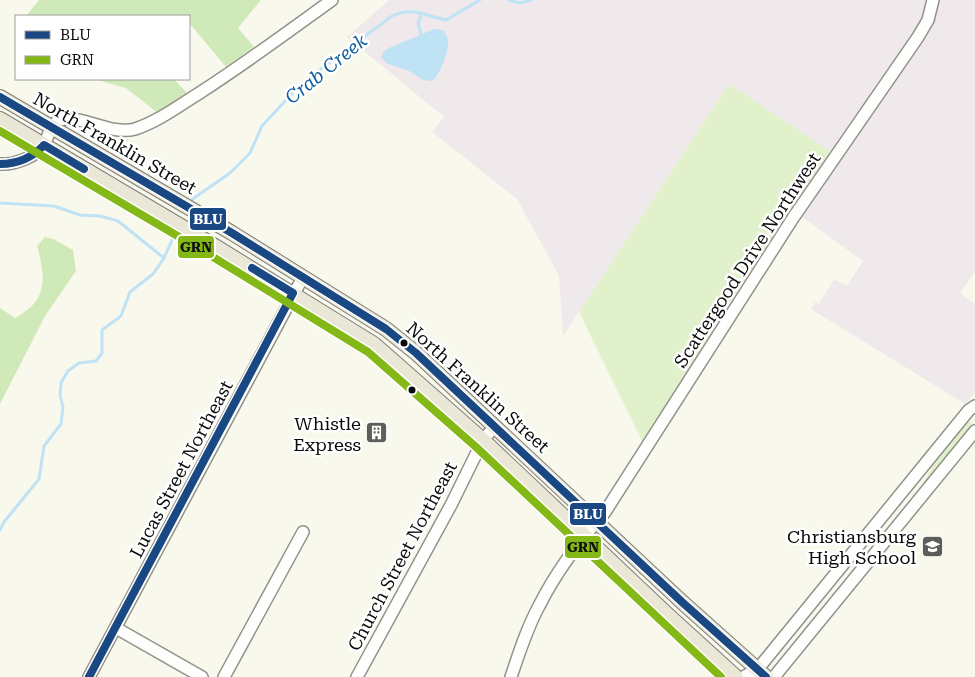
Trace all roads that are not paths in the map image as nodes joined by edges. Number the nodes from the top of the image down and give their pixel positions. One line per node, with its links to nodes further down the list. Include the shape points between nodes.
1 (332, 0): 5 (street, via 158,119 132,130 110,129 66,119)
2 (933, 0): 14 (street, Scattergood Drive Northwest, via 928,20 918,37 793,218)
3 (0, 98): 5 (main road, North Franklin Street)
4 (0, 119): 6 (main road, North Franklin Street)
5 (51, 127): 6 (street); 8 (main road, North Franklin Street)
6 (44, 145): 7 (street, via 28,158); 9 (main road, North Franklin Street)
7 (0, 164)
8 (302, 277): 9 (street, Lucas Street Northeast); 11 (main road, North Franklin Street, via 386,329)
9 (293, 294): 13 (main road, North Franklin Street, via 374,344); 17 (street, Lucas Street Northeast)
10 (975, 406): 18 (street)
11 (496, 426): 13 (street, Church Street Northeast); 14 (main road, North Franklin Street)
12 (975, 431): 26 (street)
13 (483, 440): 16 (main road, North Franklin Street); 22 (street, Church Street Northeast)
14 (596, 522): 16 (street, Scattergood Drive Northwest); 18 (main road, North Franklin Street)
15 (303, 532): 21 (street)
16 (584, 536): 23 (street, Scattergood Drive Northwest, via 539,604); 24 (main road, North Franklin Street)
17 (116, 628): 19 (street, Lucas Street Northeast); 20 (street)
18 (762, 673): 25 (street)
19 (90, 677)
20 (202, 677)
21 (224, 677)
22 (356, 677)
23 (511, 677)
24 (736, 677)
25 (743, 677)
26 (774, 677)

